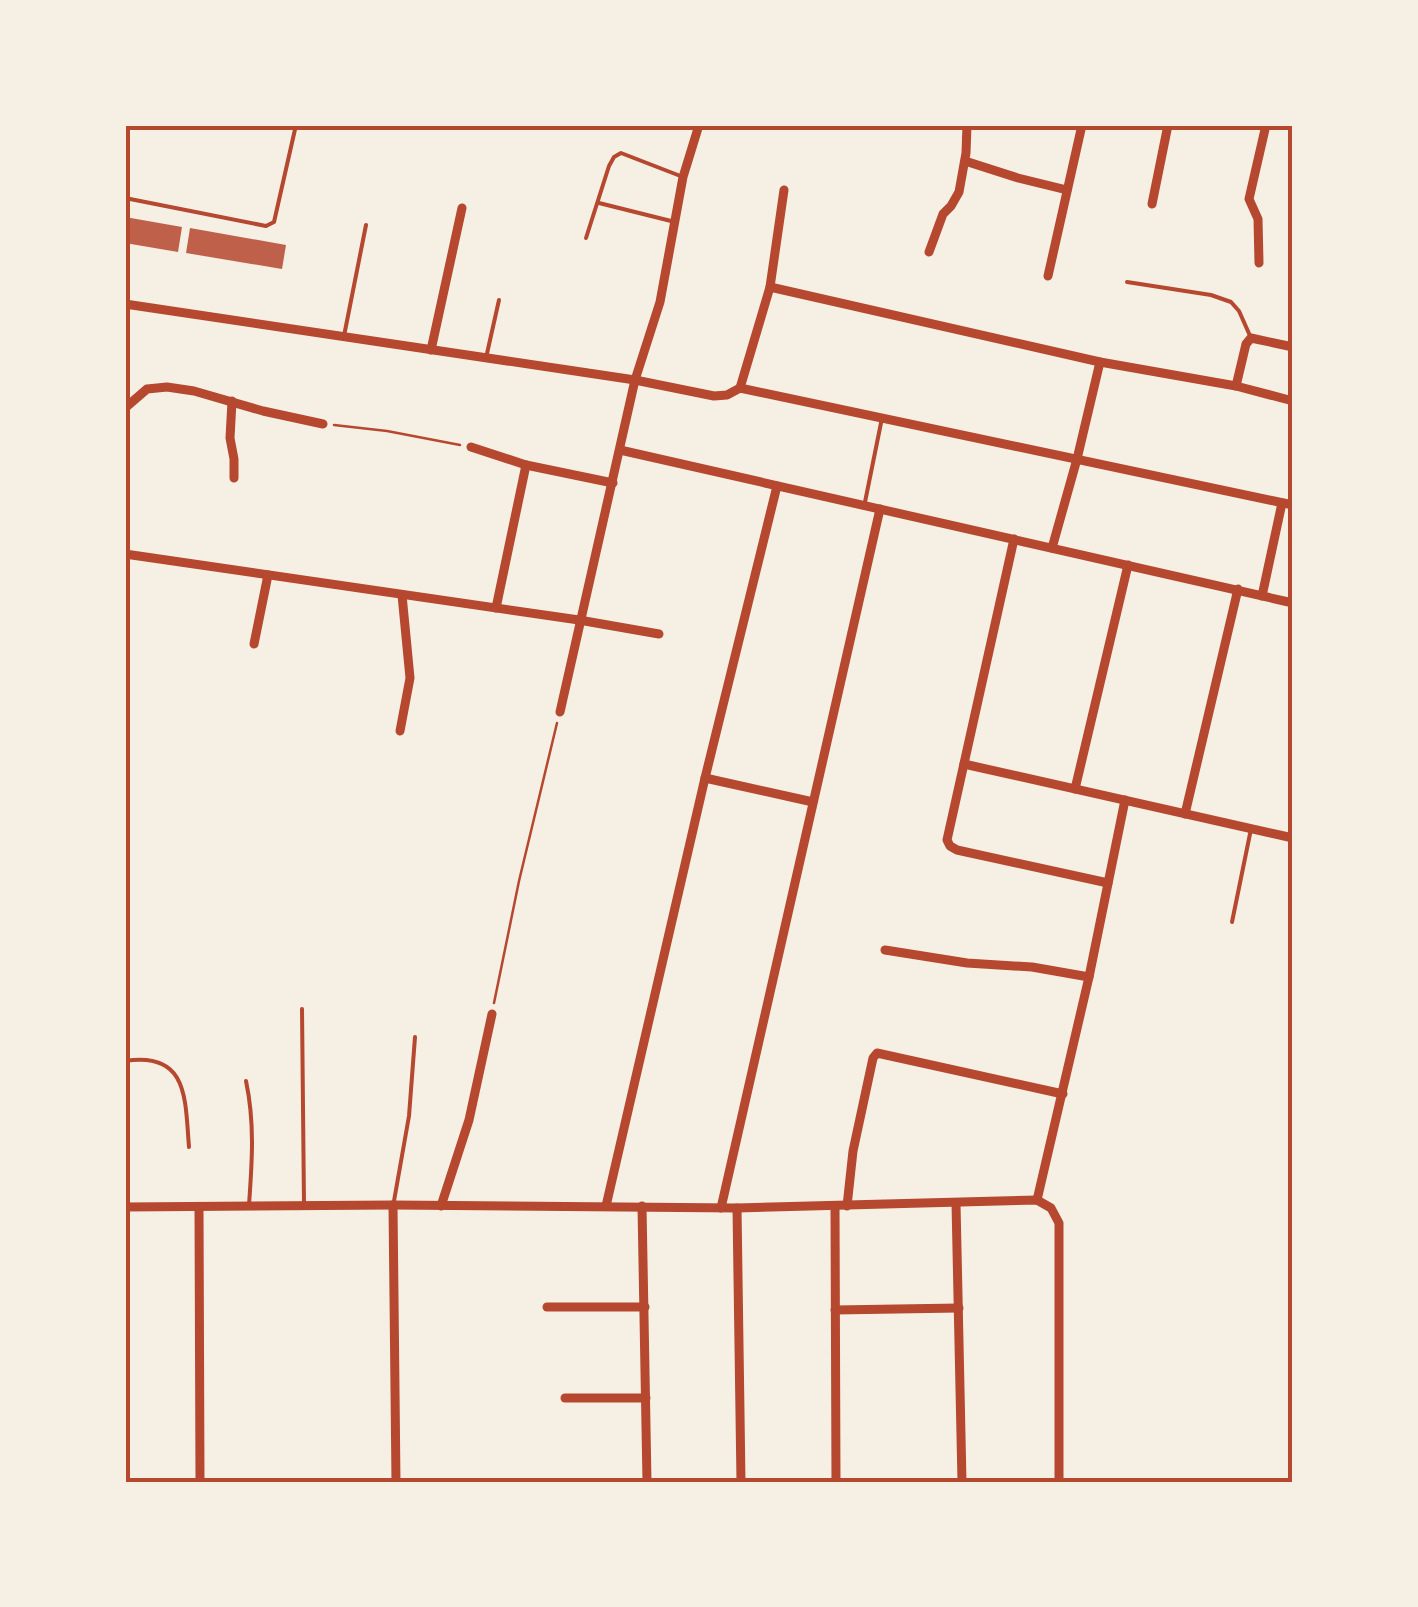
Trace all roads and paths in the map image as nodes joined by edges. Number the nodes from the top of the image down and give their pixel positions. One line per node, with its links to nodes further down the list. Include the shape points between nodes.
1 (296, 125): 11 (lane, via 274,222 266,226)
2 (699, 125): 8 (street)
3 (967, 125): 7 (street)
4 (1082, 125): 10 (street)
5 (1168, 125): 13 (street)
6 (1266, 125): 19 (street, via 1249,199 1258,219)
7 (965, 161): 10 (street); 18 (street, via 959,192 942,214)
8 (682, 178): 12 (lane, via 621,153 609,166); 15 (street)
9 (784, 190): 22 (street)
10 (1068, 190): 20 (street)
11 (125, 198)
12 (599, 202): 15 (lane); 17 (lane)
13 (1152, 204)
14 (462, 208): 28 (street)
15 (675, 222): 31 (street, via 660,302)
16 (366, 225): 25 (lane)
17 (586, 238)
18 (929, 252)
19 (1258, 264)
20 (1048, 276)
21 (1128, 282): 26 (lane, via 1231,302)
22 (770, 287): 30 (street); 33 (street)
23 (499, 300): 29 (lane)
24 (125, 304): 25 (street)
25 (344, 336): 28 (street)
26 (1251, 338): 27 (street); 32 (street)
27 (1293, 348)
28 (431, 350): 29 (street)
29 (486, 358): 31 (street)
30 (1100, 362): 32 (street); 41 (street)
31 (635, 380): 33 (street, via 714,396); 40 (street)
32 (1236, 386): 35 (street)
33 (740, 388): 37 (street)
34 (232, 401): 36 (street, via 167,387 147,389); 38 (street); 43 (street)
35 (1293, 401)
36 (125, 408)
37 (882, 418): 41 (street); 47 (lane)
38 (323, 424): 39 (path)
39 (471, 447): 42 (street)
40 (620, 450): 44 (street); 45 (street)
41 (1077, 459): 46 (street); 50 (street)
42 (526, 465): 44 (street); 58 (street)
43 (234, 478)
44 (613, 483): 59 (street)
45 (777, 486): 47 (street); 65 (street)
46 (1288, 504): 56 (street)
47 (864, 505): 48 (street)
48 (880, 509): 49 (street); 68 (street)
49 (1014, 539): 50 (street); 64 (street)
50 (1052, 548): 52 (street)
51 (125, 554): 53 (street)
52 (1128, 565): 54 (street); 66 (street)
53 (268, 575): 55 (street); 61 (street)
54 (1238, 590): 56 (street); 69 (street)
55 (402, 594): 58 (street); 63 (street, via 410,678)
56 (1262, 596): 57 (street)
57 (1293, 602)
58 (496, 608): 59 (street)
59 (580, 620): 60 (street); 62 (street)
60 (659, 634)
61 (254, 644)
62 (560, 712): 77 (path)
63 (400, 730)
64 (964, 764): 66 (street); 72 (street, via 950,846)
65 (706, 778): 68 (street); 90 (street)
66 (1075, 789): 67 (street)
67 (1125, 800): 69 (street); 72 (street)
68 (813, 802): 95 (street)
69 (1185, 814): 70 (street)
70 (1251, 829): 71 (street); 73 (lane)
71 (1293, 838)
72 (1108, 883): 75 (street)
73 (1232, 922)
74 (885, 950): 75 (street)
75 (1089, 977): 81 (street)
76 (302, 1009): 87 (lane)
77 (492, 1014): 89 (street)
78 (415, 1038): 88 (lane)
79 (125, 1061): 82 (lane, via 155,1060 171,1068 184,1090)
80 (246, 1081): 86 (lane, via 254,1150)
81 (1063, 1094): 83 (street); 93 (street, via 877,1053 856,1135)
82 (189, 1147)
83 (1037, 1200): 84 (street); 109 (street, via 1059,1224)
84 (956, 1204): 93 (street); 99 (street)
85 (198, 1206): 86 (street); 94 (street); 103 (street)
86 (249, 1206): 87 (street)
87 (304, 1206): 88 (street)
88 (394, 1206): 89 (street); 104 (street)
89 (441, 1206): 90 (street)
90 (606, 1206): 91 (street)
91 (642, 1206): 95 (street); 98 (street)
92 (835, 1206): 93 (street); 96 (street); 100 (street)
93 (848, 1206)
94 (125, 1207)
95 (721, 1208): 96 (street)
96 (737, 1208): 106 (street)
97 (548, 1307): 98 (street)
98 (646, 1307): 102 (street)
99 (959, 1308): 100 (street); 108 (street)
100 (835, 1310): 107 (street)
101 (566, 1398): 102 (street)
102 (646, 1398): 105 (street)
103 (200, 1482)
104 (396, 1482)
105 (647, 1482)
106 (740, 1482)
107 (836, 1482)
108 (962, 1482)
109 (1060, 1482)

